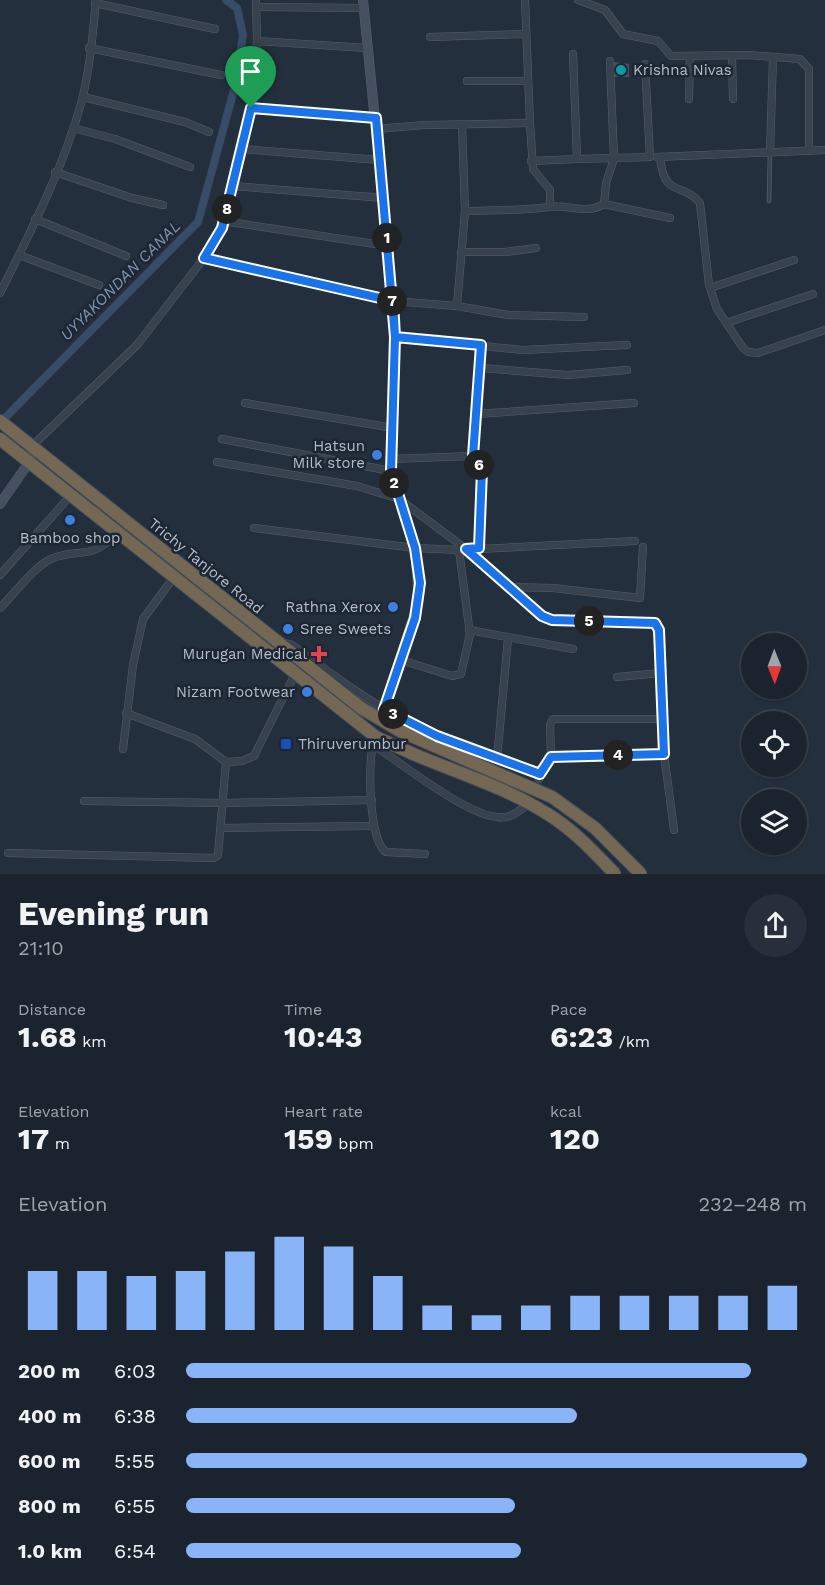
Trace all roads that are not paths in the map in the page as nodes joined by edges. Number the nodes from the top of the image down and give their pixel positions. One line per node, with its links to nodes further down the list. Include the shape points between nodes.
1 (525, 0): 7 (street)
2 (578, 0): 13 (street, via 605,10 624,34 658,41 671,56)
3 (96, 2): 6 (street); 10 (street)
4 (256, 3): 5 (street); 9 (street)
5 (363, 4): 11 (main road)
6 (215, 29)
7 (526, 34): 8 (street); 20 (street)
8 (430, 37)
9 (257, 41): 11 (street); 24 (street)
10 (89, 48): 18 (street); 21 (street)
11 (368, 48): 26 (main road)
12 (573, 54): 36 (street)
13 (690, 57): 14 (street); 22 (street)
14 (732, 57): 15 (street); 23 (street)
15 (773, 57): 32 (street, via 800,59 809,69); 33 (street)
16 (610, 61): 37 (street)
17 (645, 64): 34 (street)
18 (221, 75)
19 (467, 81): 20 (street)
20 (528, 81): 25 (street)
21 (82, 97): 28 (street); 29 (street, via 185,122)
22 (689, 99)
23 (733, 99)
24 (251, 108): 26 (street); 30 (street)
25 (530, 123): 27 (street); 39 (street)
26 (376, 124): 27 (street); 38 (main road)
27 (464, 125): 48 (street)
28 (74, 128): 40 (street); 41 (street)
29 (209, 132)
30 (242, 149): 38 (street); 42 (street)
31 (825, 150): 32 (street)
32 (809, 151): 33 (street)
33 (770, 153): 35 (street); 44 (lane)
34 (650, 157): 35 (street); 37 (street)
35 (660, 157): 60 (street, via 663,174 671,187 700,203)
36 (577, 159): 37 (street); 39 (street)
37 (614, 159): 45 (street)
38 (379, 160): 43 (main road)
39 (531, 161): 47 (street, via 534,173 550,190)
40 (190, 167)
41 (55, 172): 46 (street); 50 (street)
42 (233, 186): 43 (street); 51 (street)
43 (384, 198): 52 (main road)
44 (769, 201)
45 (604, 204): 47 (street, via 586,210); 49 (street)
46 (163, 205)
47 (550, 207): 48 (street)
48 (465, 211): 54 (street)
49 (670, 218)
50 (35, 219): 55 (street); 56 (street)
51 (224, 221): 52 (street); 57 (street)
52 (388, 246): 63 (main road)
53 (536, 248): 54 (street)
54 (461, 252): 64 (street)
55 (19, 255): 59 (street); 61 (street)
56 (126, 256)
57 (204, 258): 63 (street); 80 (street, via 137,345)
58 (794, 260): 60 (street)
59 (99, 285)
60 (710, 288): 66 (street)
61 (0, 293)
62 (813, 294): 66 (street)
63 (393, 301): 64 (street); 68 (main road)
64 (457, 306): 65 (street, via 508,315)
65 (584, 317)
66 (726, 323): 67 (street, via 743,348 754,353)
67 (825, 330)
68 (395, 337): 69 (street); 77 (main road)
69 (481, 345): 70 (street, via 522,350); 71 (street)
70 (627, 345)
71 (481, 368): 72 (street, via 568,375); 75 (street)
72 (627, 370)
73 (245, 403): 77 (street)
74 (634, 403): 75 (street)
75 (477, 414): 81 (street)
76 (0, 421): 80 (highway, Trichy Tanjore Road)
77 (393, 428): 82 (main road)
78 (0, 439): 83 (highway, Trichy Tanjore Road)
79 (222, 439): 85 (street)
80 (31, 443): 83 (main road); 102 (highway, Trichy Tanjore Road)
81 (473, 456): 82 (street); 94 (street, via 482,470)
82 (391, 459): 85 (main road)
83 (30, 461): 86 (highway, Trichy Tanjore Road); 88 (main road)
84 (217, 462): 87 (street, via 357,486)
85 (391, 471): 87 (main road)
86 (72, 494): 90 (highway, Trichy Tanjore Road); 96 (street)
87 (399, 499): 93 (main road); 95 (street)
88 (0, 504)
89 (254, 528): 93 (street)
90 (118, 532): 97 (highway, Trichy Tanjore Road); 99 (street, via 93,552 50,560)
91 (635, 541): 94 (street)
92 (643, 547): 98 (street, via 640,598)
93 (415, 548): 95 (street); 104 (main road, via 419,600)
94 (479, 548): 95 (street)
95 (462, 549): 98 (street); 100 (street)
96 (0, 575)
97 (174, 577): 105 (highway, Trichy Tanjore Road); 109 (street, via 143,619)
98 (507, 587): 106 (street, via 533,611 552,620 655,623 659,630)
99 (0, 608)
100 (469, 630): 101 (street); 104 (street, via 459,676)
101 (508, 638): 103 (street); 115 (street)
102 (278, 642): 108 (street, via 292,645); 127 (highway, Trichy Tanjore Road, bridge, via 362,708 399,731 552,797 595,828)
103 (573, 649)
104 (401, 660): 108 (main road)
105 (296, 672): 111 (highway, Trichy Tanjore Road); 116 (street, via 254,756)
106 (661, 673): 107 (street); 110 (street)
107 (617, 677)
108 (384, 709): 115 (street, via 437,736)
109 (126, 713): 112 (street); 116 (street, via 195,739)
110 (664, 719): 113 (street); 114 (street, via 553,719)
111 (374, 740): 117 (street); 120 (street, via 442,790 488,815 509,816); 126 (highway, Trichy Tanjore Road, bridge, via 523,800 568,828)
112 (123, 749)
113 (664, 754): 114 (street); 123 (street)
114 (551, 757): 115 (street, via 539,776)
115 (497, 759)
116 (226, 762): 119 (street)
117 (372, 800): 119 (street); 121 (street)
118 (84, 801): 119 (street)
119 (223, 802): 122 (street)
120 (523, 808)
121 (374, 826): 122 (street); 125 (street, via 383,850)
122 (221, 828): 124 (street, via 220,853 213,858)
123 (674, 830)
124 (8, 853)
125 (425, 854)
126 (615, 874)
127 (641, 874)

